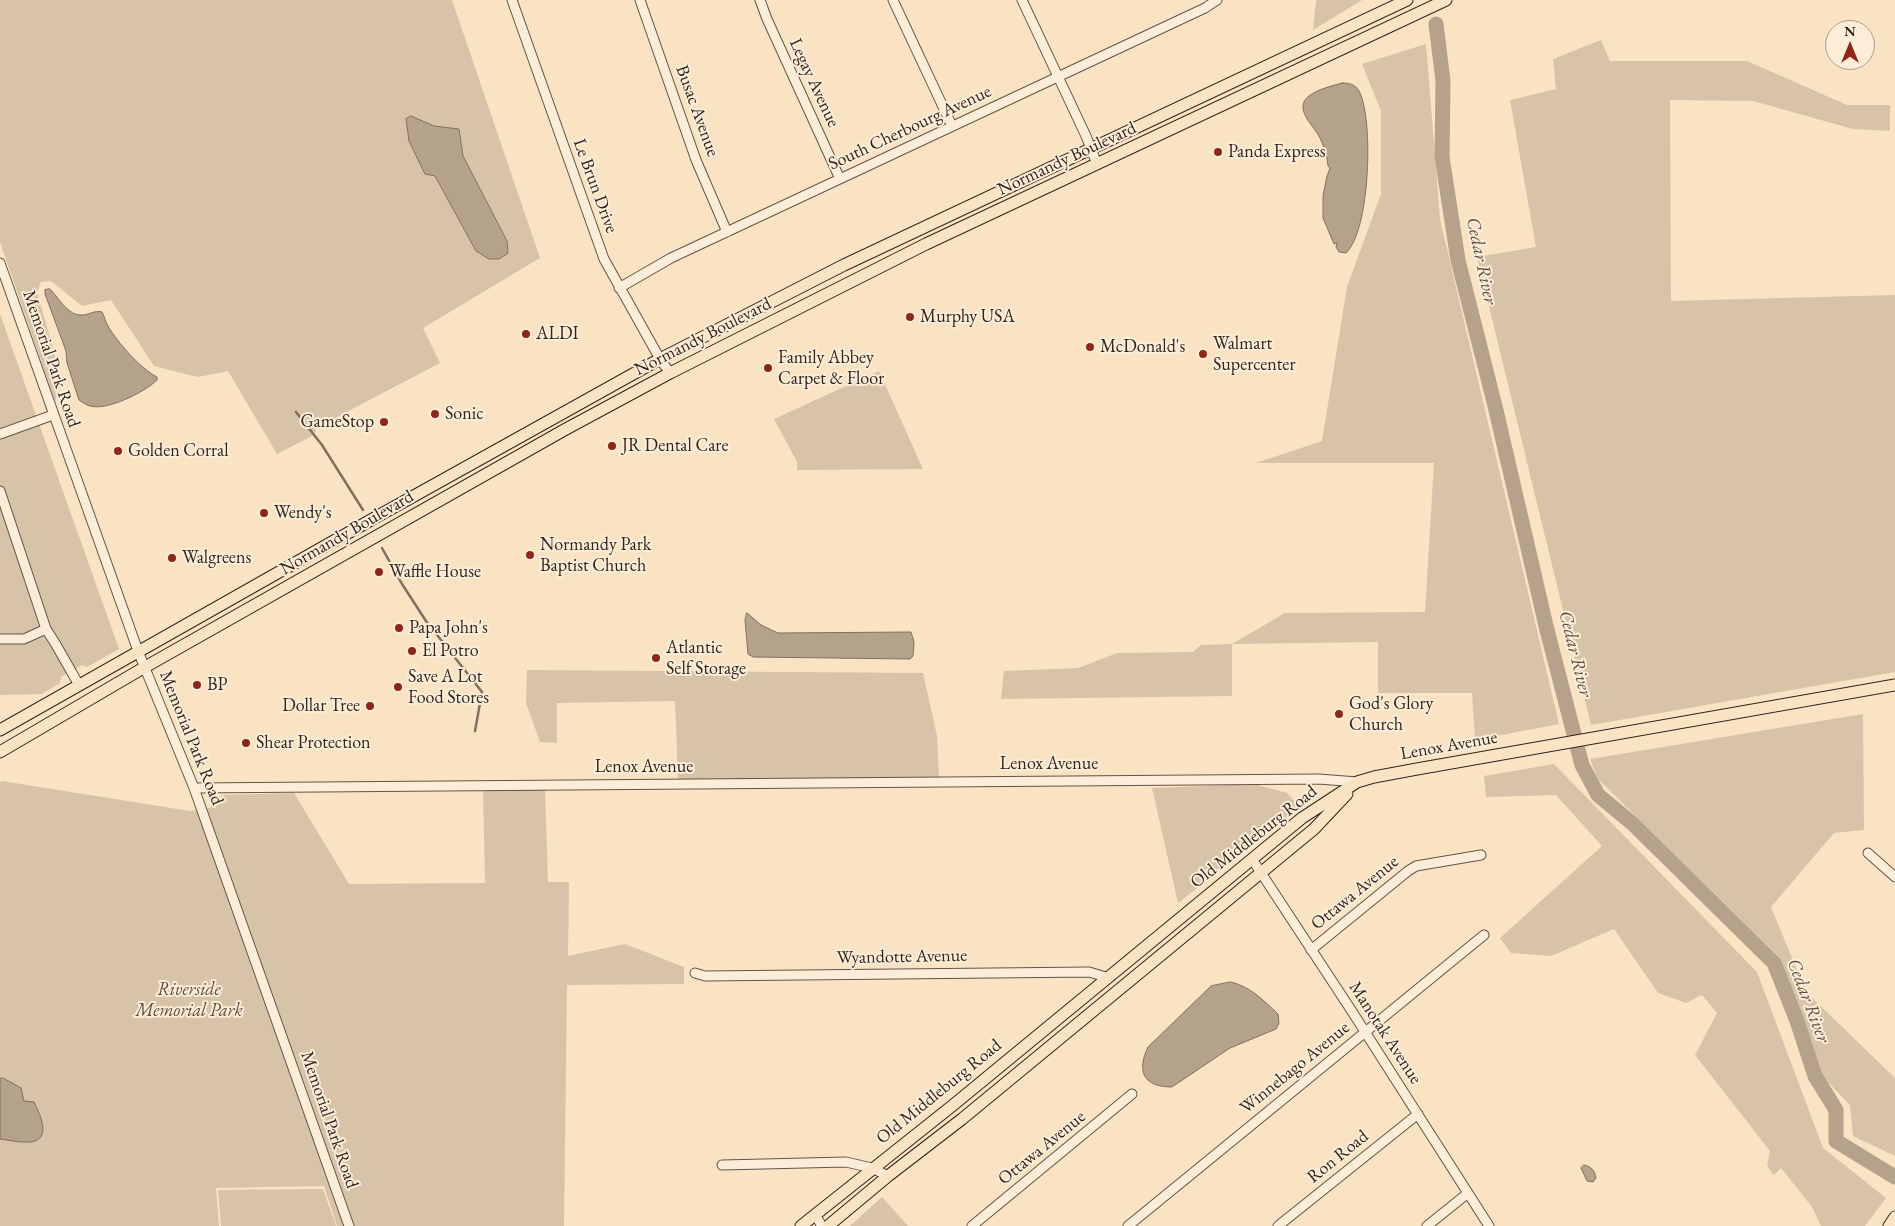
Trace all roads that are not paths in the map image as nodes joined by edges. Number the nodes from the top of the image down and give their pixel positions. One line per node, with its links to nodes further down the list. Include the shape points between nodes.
1 (512, 0): 16 (street, Le Brun Drive, via 594,234)
2 (640, 0): 14 (street, Busac Avenue, via 696,160)
3 (760, 0): 13 (street, Legay Avenue)
4 (893, 0): 10 (street)
5 (1022, 0): 9 (street)
6 (1217, 0): 9 (street, South Cherbourg Avenue)
7 (1407, 0): 11 (main road, Normandy Boulevard)
8 (1446, 0): 12 (main road, Normandy Boulevard)
9 (1058, 77): 10 (street, South Cherbourg Avenue); 11 (street)
10 (952, 126): 13 (street, South Cherbourg Avenue)
11 (1090, 148): 12 (street); 17 (main road, Normandy Boulevard, via 853,261)
12 (1097, 164): 18 (main road, Normandy Boulevard, via 926,244)
13 (840, 179): 14 (street, South Cherbourg Avenue)
14 (727, 232): 16 (street, South Cherbourg Avenue, via 671,258)
15 (0, 263): 19 (street, Memorial Park Road)
16 (619, 288): 17 (street, Le Brun Drive)
17 (660, 359): 18 (street, Le Brun Drive); 24 (main road, Normandy Boulevard)
18 (670, 373): 25 (main road, Normandy Boulevard)
19 (54, 415): 20 (street); 24 (street, Memorial Park Road)
20 (0, 434)
21 (0, 491): 22 (street)
22 (46, 630): 23 (street, via 24,639); 26 (street)
23 (0, 639)
24 (138, 651): 25 (street, Memorial Park Road); 26 (main road, Normandy Boulevard)
25 (145, 668): 29 (main road, Normandy Boulevard); 31 (street, Memorial Park Road)
26 (79, 685): 28 (main road, Normandy Boulevard)
27 (1895, 685): 30 (main road, Lenox Avenue)
28 (0, 730)
29 (0, 752)
30 (1358, 782): 31 (street, Lenox Avenue, via 1310,779); 34 (main road, Old Middleburg Road, via 1302,818); 35 (main road, Old Middleburg Road, via 1314,829)
31 (194, 788): 53 (street, Memorial Park Road)
32 (1868, 854): 36 (street)
33 (1481, 855): 38 (street, Ottawa Avenue, via 1416,866)
34 (1252, 859): 35 (street, Manotak Avenue); 40 (main road, Old Middleburg Road)
35 (1261, 873): 38 (street, Manotak Avenue); 41 (main road, Old Middleburg Road)
36 (1895, 877)
37 (1484, 935): 42 (street, Winnebago Avenue)
38 (1310, 950): 42 (street, Manotak Avenue)
39 (694, 973): 40 (street, Wyandotte Avenue, via 704,976 1079,972)
40 (1109, 978): 41 (main road); 43 (main road, Old Middleburg Road)
41 (1126, 983): 44 (main road, Old Middleburg Road)
42 (1365, 1032): 46 (street, Manotak Avenue); 58 (street, Winnebago Avenue)
43 (1007, 1060): 44 (main road); 48 (main road, Old Middleburg Road)
44 (1018, 1072): 49 (main road, Old Middleburg Road)
45 (1132, 1094): 57 (street, Ottawa Avenue)
46 (1418, 1114): 50 (street, Manotak Avenue); 59 (street, Ron Road)
47 (722, 1165): 48 (street, via 846,1162)
48 (872, 1168): 49 (street); 51 (main road, Old Middleburg Road)
49 (888, 1176): 56 (main road, Old Middleburg Road)
50 (1468, 1193): 60 (street); 61 (street, Manotak Avenue)
51 (815, 1215): 54 (main road, Old Middleburg Road); 55 (street)
52 (1895, 1218): 62 (main road)
53 (349, 1226)
54 (801, 1226)
55 (822, 1226)
56 (828, 1226)
57 (972, 1226)
58 (1128, 1226)
59 (1278, 1226)
60 (1427, 1226)
61 (1489, 1226)
62 (1889, 1226)

